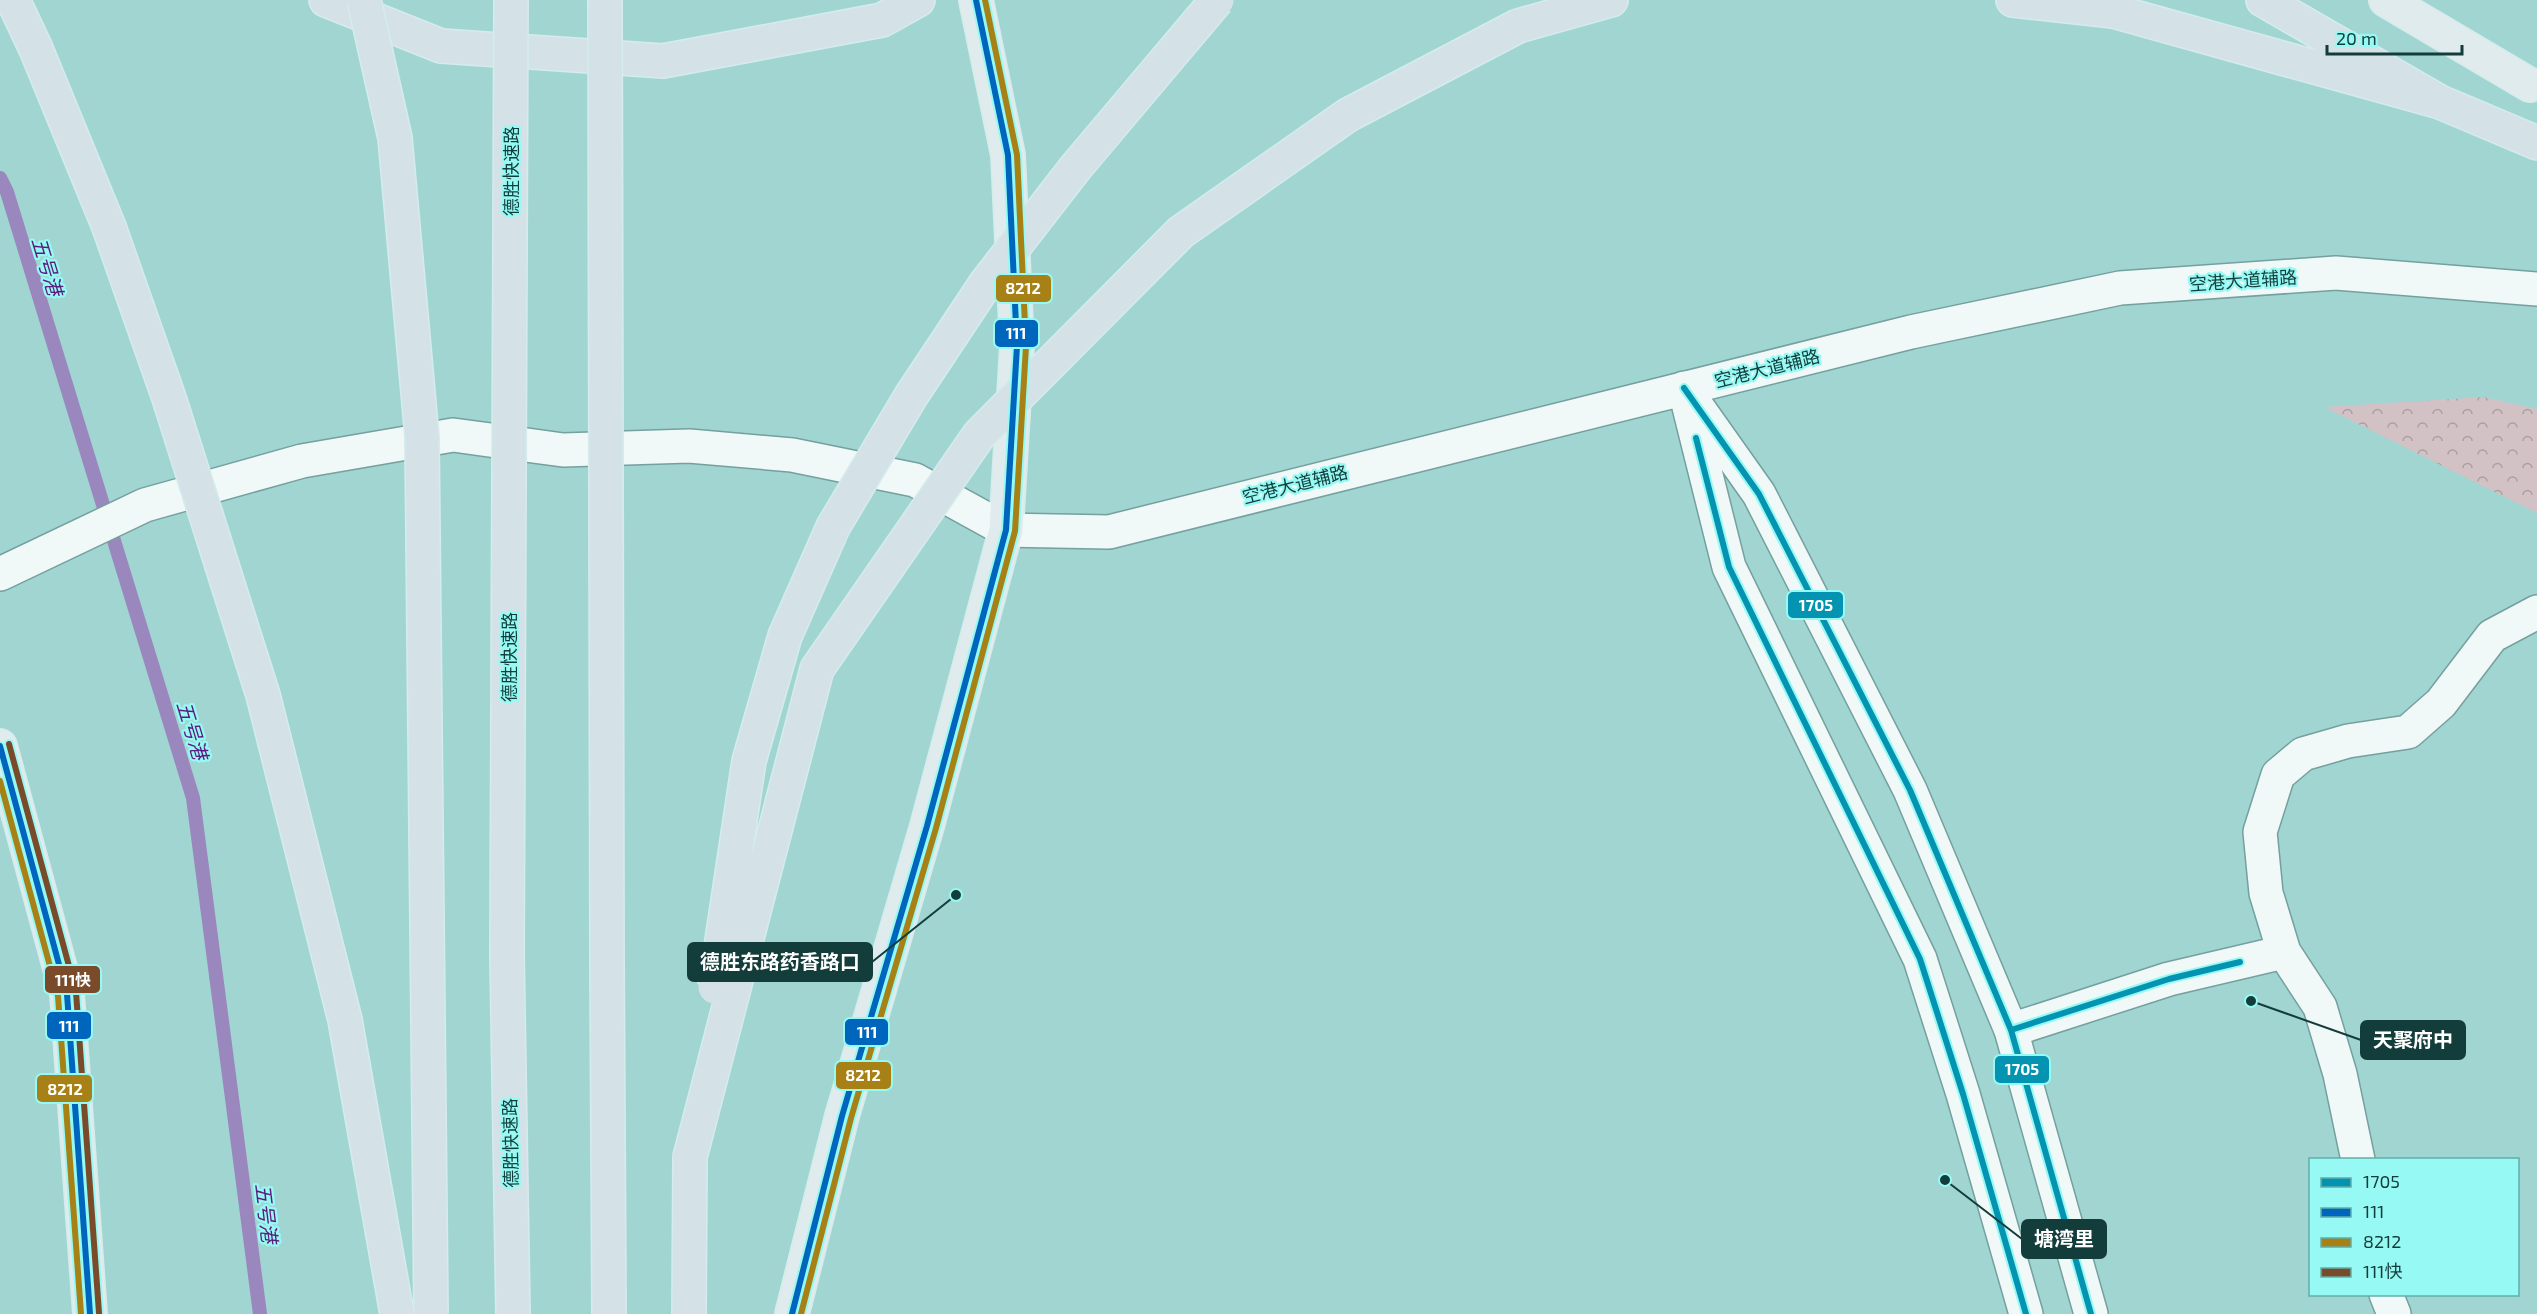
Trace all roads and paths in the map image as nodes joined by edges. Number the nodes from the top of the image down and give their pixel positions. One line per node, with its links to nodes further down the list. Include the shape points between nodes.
1 (13, 0): 28 (highway, bridge, via 109,227 169,398 263,694 345,1020)
2 (326, 0): 6 (highway, bridge, via 441,46 663,61 882,20)
3 (364, 0): 29 (highway, bridge, via 395,138 422,437)
4 (511, 0): 30 (highway, 德胜快速路, bridge, via 507,955)
5 (605, 0): 31 (highway, bridge)
6 (918, 0)
7 (976, 0): 18 (main road, via 1008,156 1017,346)
8 (1217, 0): 24 (highway, bridge, via 1076,167 986,283 911,396 833,527 785,636 749,761)
9 (1611, 0): 24 (highway, bridge, via 1518,26 1348,115 1181,232 979,435 818,669)
10 (2013, 0): 14 (highway, via 2113,11)
11 (2263, 0): 14 (highway)
12 (2386, 0): 13 (main road)
13 (2530, 85)
14 (2440, 102): 15 (highway)
15 (2537, 143)
16 (2537, 290): 17 (street, 空港大道辅路, via 2336,273 2120,288 1911,332)
17 (1684, 388): 18 (street, 空港大道辅路, via 1109,532); 23 (street, via 1760,494 1910,790); 34 (street, via 1729,567 1920,959)
18 (1006, 530): 19 (street, via 915,480 792,455 689,446 563,450 453,435 302,461 145,505); 33 (main road, via 927,826 842,1116)
19 (0, 574)
20 (2537, 612): 22 (street, via 2492,636 2441,703 2408,732 2348,741 2303,754 2278,775 2260,832 2265,892)
21 (0, 746): 27 (main road, via 67,994)
22 (2284, 952): 23 (street, via 2169,979); 25 (street, via 2320,1007 2340,1074)
23 (2011, 1030): 35 (street)
24 (690, 1157): 32 (highway)
25 (2358, 1158)
26 (2387, 1296): 36 (street)
27 (90, 1314)
28 (398, 1314)
29 (431, 1314)
30 (513, 1314)
31 (609, 1314)
32 (689, 1314)
33 (792, 1314)
34 (2026, 1314)
35 (2091, 1314)
36 (2394, 1314)

